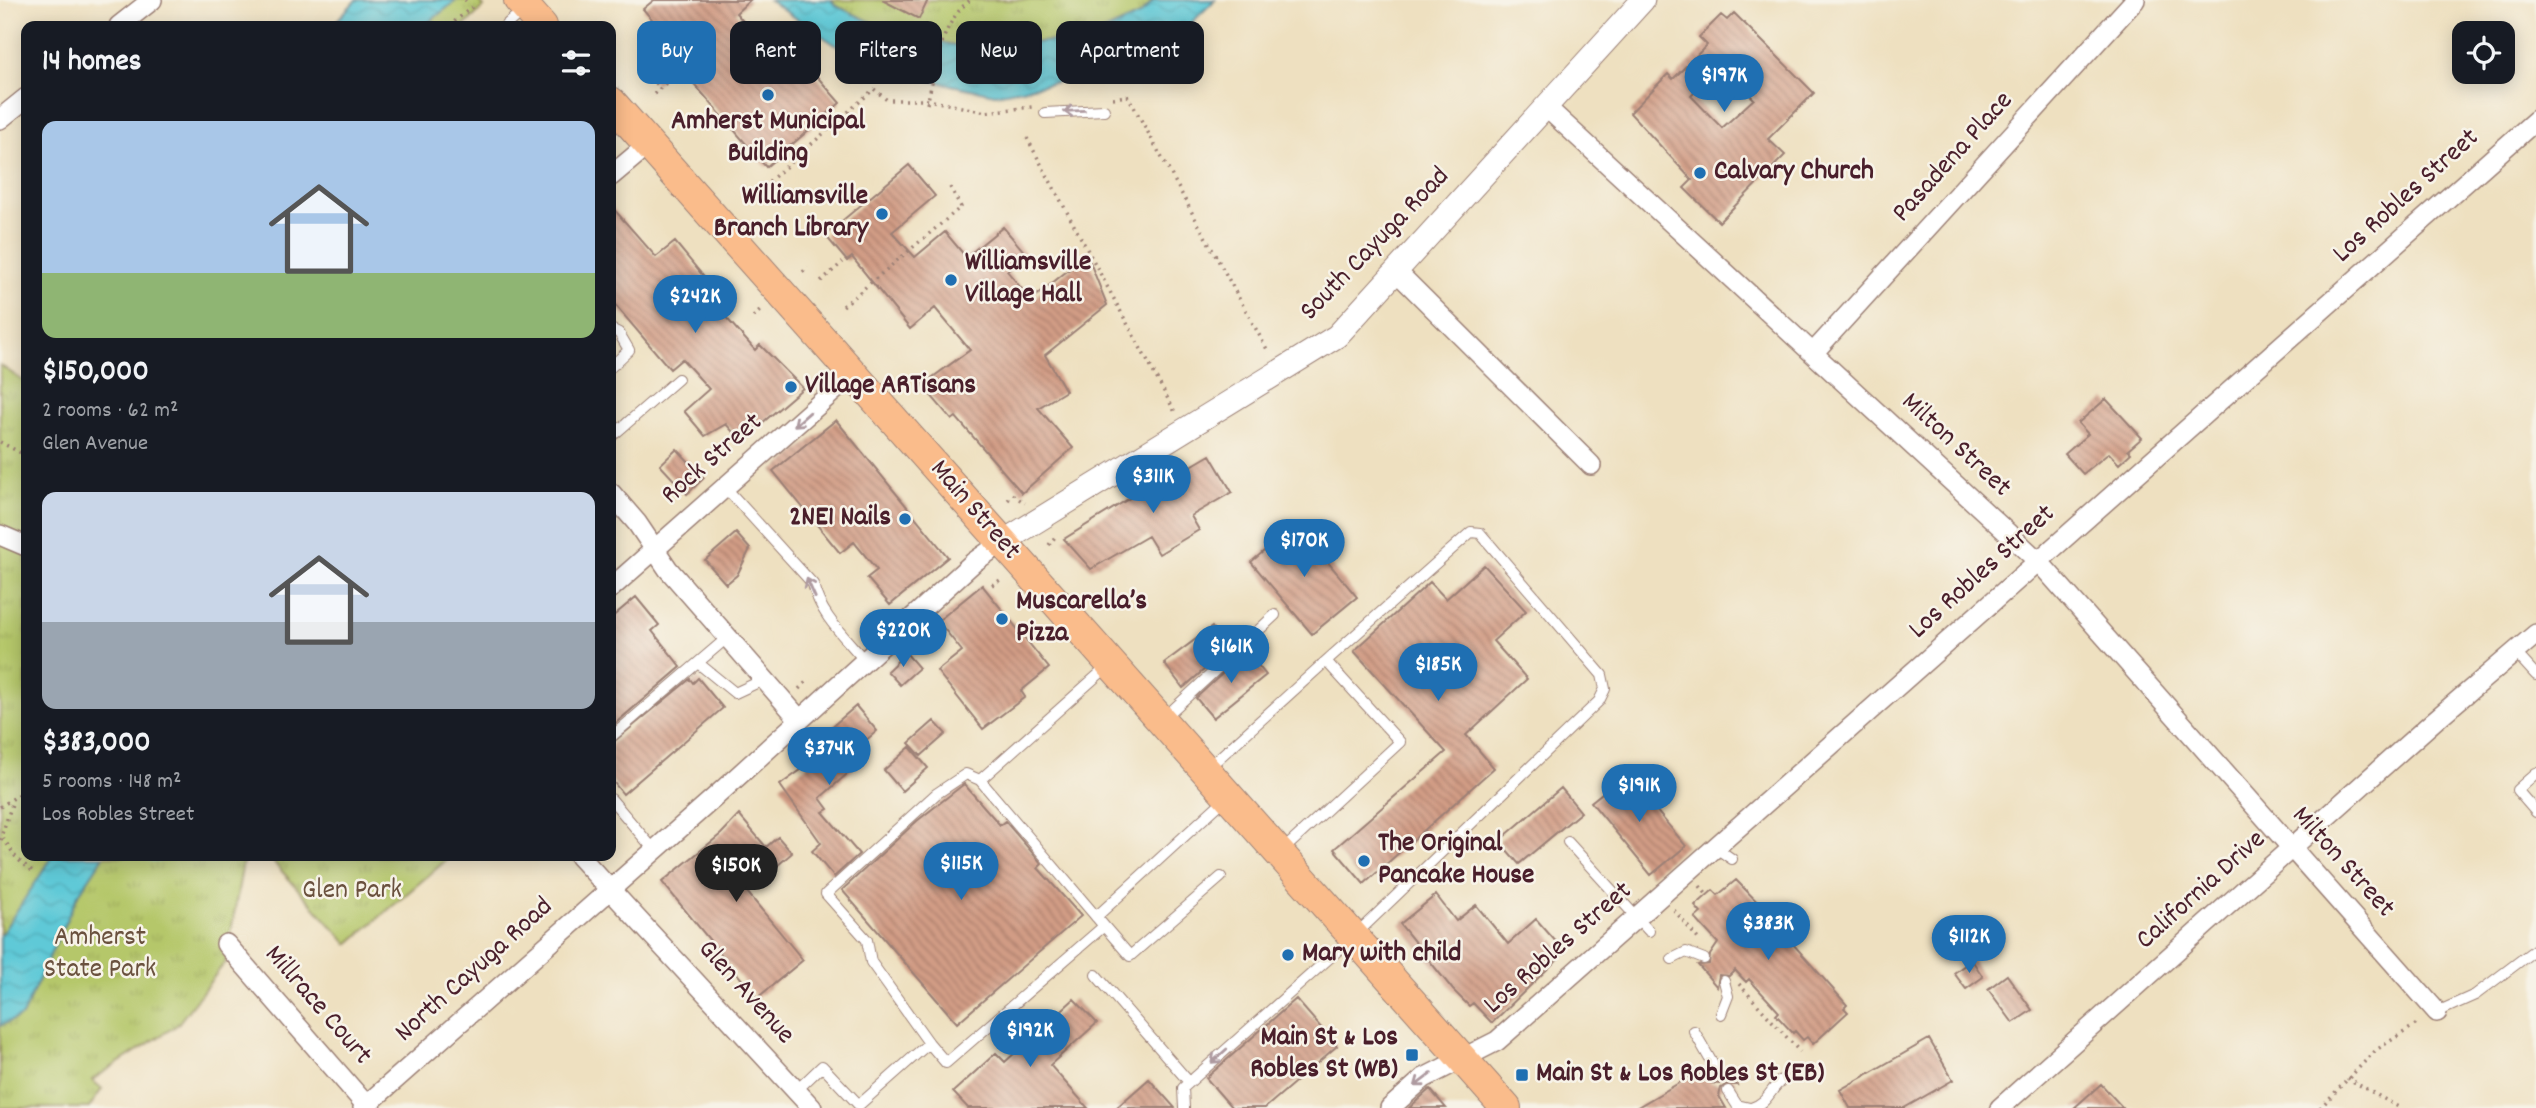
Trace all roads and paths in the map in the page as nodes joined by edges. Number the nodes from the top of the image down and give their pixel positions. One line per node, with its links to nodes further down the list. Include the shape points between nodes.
1 (152, 0): 6 (street)
2 (970, 0): 11 (path, via 956,11 943,38)
3 (1643, 0): 13 (street, South Cayuga Road)
4 (2136, 0): 33 (street, Pasadena Place)
5 (473, 6): 7 (path)
6 (125, 21)
7 (455, 21)
8 (665, 84): 9 (path)
9 (654, 94)
10 (21, 102): 16 (street)
11 (927, 102): 15 (path, via 986,112); 22 (path, via 887,100 874,89)
12 (1103, 105): 15 (lane, one-way to 15); 32 (path, via 1128,96)
13 (1546, 107): 25 (street, South Cayuga Road); 33 (street, Milton Street)
14 (616, 108): 19 (main road, Main Street)
15 (1041, 110)
16 (2, 113)
17 (2536, 120): 54 (street, Los Robles Street)
18 (1027, 138): 37 (path)
19 (649, 144): 20 (street); 35 (main road, Main Street)
20 (616, 172)
21 (950, 187): 28 (path, via 961,206)
22 (748, 200)
23 (843, 262): 27 (path)
24 (808, 267): 26 (path)
25 (1396, 271): 41 (street); 50 (street, South Cayuga Road, via 1337,336)
26 (803, 272)
27 (821, 281)
28 (843, 306)
29 (762, 309): 30 (path)
30 (752, 317)
31 (616, 332): 34 (lane, via 629,349)
32 (1268, 351)
33 (1813, 353): 54 (street, Milton Street)
34 (616, 363)
35 (853, 374): 42 (street, Rock Street, one-way to 42); 50 (main road, Main Street)
36 (678, 379): 38 (lane)
37 (1178, 416)
38 (616, 433)
39 (0, 442): 40 (path)
40 (21, 453)
41 (1591, 465)
42 (725, 487): 53 (street, Rock Street); 63 (lane, one-way to 42, via 825,614 813,584)
43 (1014, 494): 46 (path)
44 (616, 499): 53 (street)
45 (1019, 499): 47 (path)
46 (1008, 500)
47 (1025, 503)
48 (0, 535): 51 (street)
49 (1055, 537): 52 (path)
50 (1001, 543): 63 (street, North Cayuga Road, via 974,562); 65 (main road, Main Street)
51 (21, 544)
52 (1049, 545)
53 (655, 549): 56 (street, Rock Street); 60 (street)
54 (2038, 562): 84 (street, Milton Street); 95 (street, Los Robles Street)
55 (1002, 579): 57 (path)
56 (616, 584)
57 (992, 585)
58 (1275, 615): 71 (lane)
59 (2536, 634): 61 (street, California Drive)
60 (728, 637): 64 (lane); 67 (street)
61 (2515, 652): 66 (lane); 84 (street, California Drive)
62 (1326, 661): 73 (lane); 86 (lane, via 1400,742); 97 (lane, via 1471,532 1480,533 1602,674 1605,690 1599,701)
63 (866, 662): 70 (street, North Cayuga Road)
64 (698, 663): 67 (lane, via 735,693); 72 (lane)
65 (1110, 664): 71 (main road, Main Street); 75 (lane)
66 (2536, 675)
67 (765, 679): 70 (street)
68 (806, 682): 69 (path)
69 (799, 689)
70 (800, 720): 85 (street, North Cayuga Road)
71 (1161, 721): 73 (main road, Main Street)
72 (616, 733)
73 (1205, 771): 77 (main road, Main Street)
74 (2536, 773): 81 (lane, via 2517,790)
75 (980, 780): 94 (lane); 109 (lane, via 966,774 936,794 826,894 867,940 871,962)
76 (21, 794): 78 (path)
77 (1228, 796): 86 (main road, Main Street); 94 (lane)
78 (13, 801): 80 (path); 82 (path)
79 (616, 805): 85 (lane)
80 (0, 807)
81 (2536, 812)
82 (1, 839): 88 (path)
83 (1568, 842): 95 (lane)
84 (2291, 848): 106 (street, Milton Street); 124 (street, California Drive)
85 (655, 851): 91 (street, North Cayuga Road)
86 (1279, 853): 97 (main road, Main Street)
87 (584, 861): 91 (street, Glen Avenue)
88 (35, 873)
89 (1221, 877): 96 (lane, via 1130,956)
90 (1700, 887): 92 (path)
91 (609, 889): 116 (street, Glen Avenue); 118 (street, North Cayuga Road)
92 (1707, 895)
93 (1674, 910): 99 (path)
94 (1096, 917): 96 (lane)
95 (1643, 925): 111 (street, Los Robles Street, via 1497,1041)
96 (1104, 926): 109 (lane, via 946,1063)
97 (1353, 937): 111 (main road, Main Street); 115 (lane, one-way to 115)
98 (226, 944): 118 (street, Millrace Court)
99 (1703, 945)
100 (2536, 949): 106 (lane, via 2475,995)
101 (1672, 959): 102 (lane, via 1686,952)
102 (1704, 959)
103 (1096, 975): 115 (lane)
104 (1736, 980): 110 (path)
105 (1724, 981): 107 (lane, via 1728,996)
106 (2437, 1012): 113 (path, via 2376,1050)
107 (1721, 1014)
108 (1694, 1031): 112 (lane)
109 (929, 1043): 116 (lane, via 859,1105 822,1066)
110 (1800, 1052)
111 (1460, 1057): 121 (street, Los Robles Street, one-way to 121, via 1424,1077); 122 (main road, Main Street)
112 (1720, 1077)
113 (2347, 1078): 125 (path); 126 (path)
114 (1783, 1079): 123 (lane, via 1764,1102)
115 (1189, 1082): 120 (lane, via 1183,1088)
116 (796, 1091): 119 (street, Glen Avenue)
117 (1728, 1091): 123 (lane, via 1737,1105)
118 (364, 1106)
119 (812, 1108)
120 (1184, 1108)
121 (1390, 1108)
122 (1506, 1108)
123 (1750, 1108)
124 (2000, 1108)
125 (2320, 1108)
126 (2400, 1108)

